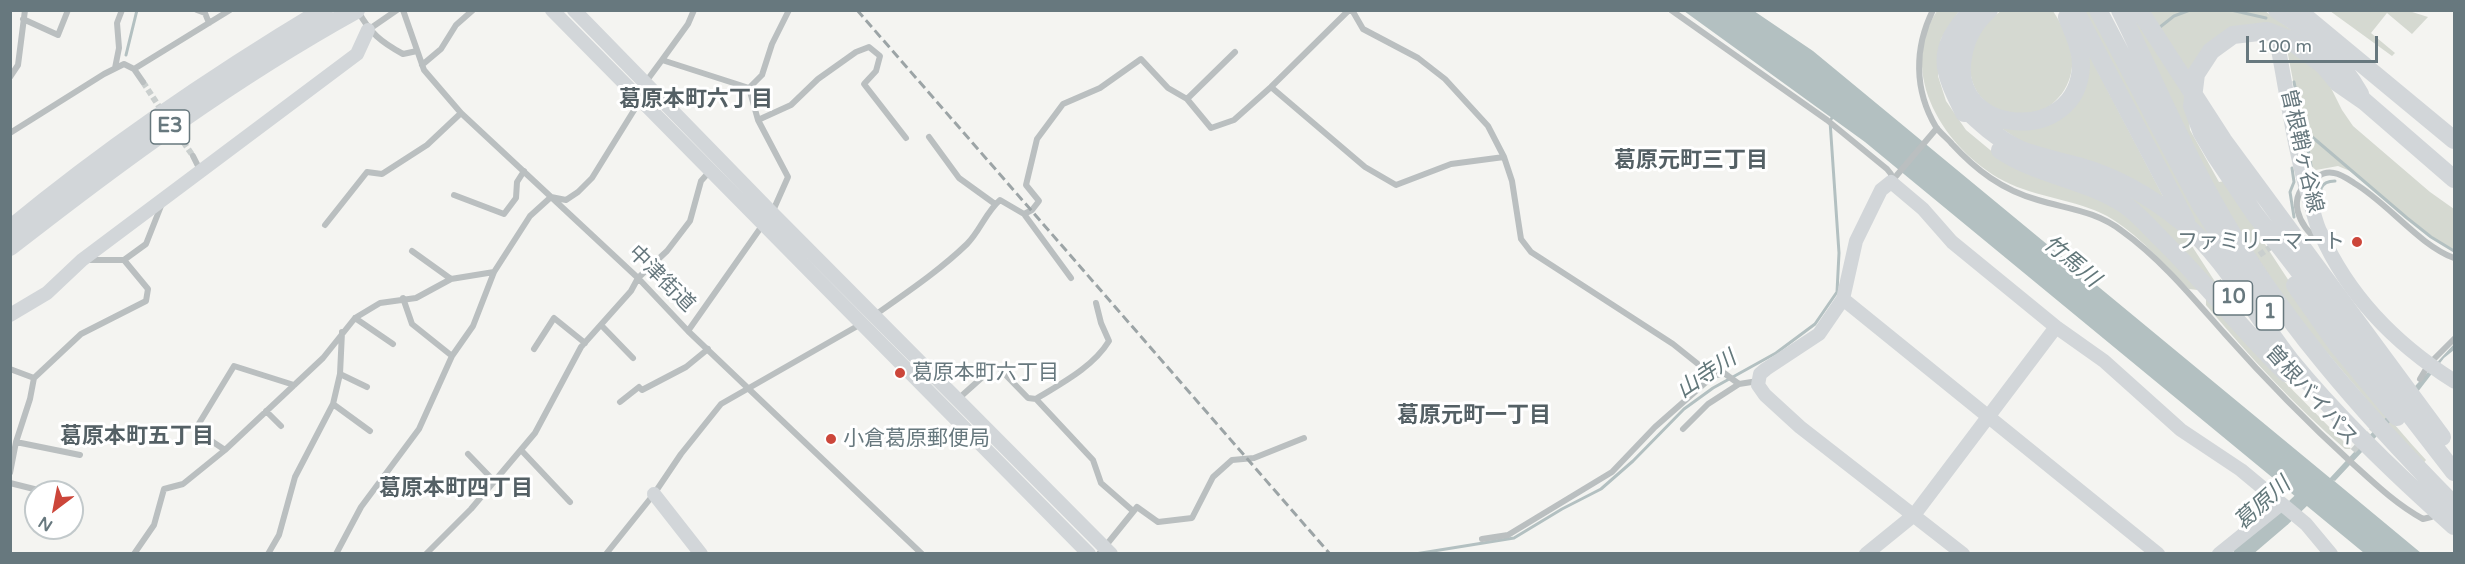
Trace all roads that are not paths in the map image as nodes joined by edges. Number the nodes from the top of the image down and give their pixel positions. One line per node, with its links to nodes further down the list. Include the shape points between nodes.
1 (25, 10): 28 (street)
2 (69, 10): 28 (street, via 58,34)
3 (122, 10): 36 (street, via 117,23 119,48)
4 (197, 10): 29 (street, via 205,13)
5 (230, 10): 29 (street)
6 (357, 10): 27 (highway, E3); 30 (street)
7 (397, 10): 30 (street)
8 (403, 10): 32 (street, 中津街道)
9 (472, 10): 35 (street, via 456,25 441,49)
10 (552, 10): 43 (street)
11 (574, 10): 40 (street)
12 (694, 10): 34 (street)
13 (789, 10): 42 (street, via 762,75)
14 (1351, 10): 41 (street); 57 (street, via 1364,29 1418,58 1446,79 1488,126)
15 (1671, 10): 62 (street, via 1827,120)
16 (1933, 10): 51 (street, via 1922,37 1918,66 1921,91)
17 (1972, 10): 47 (highway, via 1950,40 1944,63)
18 (1989, 10): 19 (highway, via 1967,39 1963,80 1971,99 1983,110 2014,123 2027,123 2059,110 2079,82 2079,46)
19 (2065, 10)
20 (2075, 10): 106 (highway, 曽根バイパス / 10, via 2207,258)
21 (2098, 10): 50 (highway, 1)
22 (2120, 10): 50 (highway, 1)
23 (2139, 10): 130 (highway, via 2223,140)
24 (2277, 10): 45 (highway, via 2334,56)
25 (2297, 10): 46 (highway)
26 (2319, 10): 46 (highway)
27 (331, 15): 74 (highway, E3, via 205,85 128,138); 75 (highway, E3, via 139,148)
28 (23, 19): 38 (street, via 18,65)
29 (209, 23): 37 (street)
30 (368, 30): 32 (street, via 403,54); 60 (street, via 357,54)
31 (2278, 47): 64 (main road, 曽根鞘ヶ谷線)
32 (417, 51): 35 (street, 中津街道)
33 (1235, 52): 44 (street)
34 (662, 60): 40 (street); 42 (street)
35 (422, 65): 48 (street, 中津街道)
36 (115, 68): 37 (street, via 124,64); 52 (street)
37 (134, 69): 39 (street)
38 (10, 77)
39 (143, 82)
40 (645, 83): 43 (street); 58 (street)
41 (1271, 87): 44 (street, via 1234,120 1211,128); 57 (street, via 1365,167 1396,185 1451,164)
42 (749, 88): 49 (street)
43 (641, 99): 61 (street); 66 (street, via 592,178 566,200)
44 (1187, 99): 71 (street, via 1168,88 1141,59 1100,88 1063,104 1037,140 1026,185 1039,201)
45 (2364, 101): 63 (highway); 70 (highway, via 2303,49 2266,31 2233,35 2211,51 2196,74 2192,106 2215,155)
46 (2412, 103): 55 (highway)
47 (1960, 104): 106 (highway, via 1980,134 2014,160 2103,192 2127,206 2178,255); 147 (highway, via 1985,128 2021,150 2111,177 2157,202 2184,223 2338,415)
48 (460, 113): 59 (street, 中津街道); 72 (street, via 427,145 382,174 367,172)
49 (758, 120): 54 (street, via 791,105 818,79 869,47 880,56 876,71 864,84); 69 (street, via 788,177)
50 (2167, 126): 142 (highway, 1, via 2232,233 2301,333 2355,400); 146 (highway, 1, via 2221,240 2291,341 2376,442)
51 (1937, 128): 62 (street); 87 (street, via 1985,176 2036,200 2106,219)
52 (10, 133)
53 (929, 137): 68 (street, via 959,178)
54 (906, 138)
55 (2453, 138)
56 (193, 156): 60 (street)
57 (1504, 157): 108 (street, via 1521,239 1531,252 1673,344)
58 (721, 160): 61 (street); 69 (street)
59 (524, 171): 65 (street, via 517,182 516,198 504,214); 66 (street, 中津街道)
60 (201, 172): 67 (street)
61 (709, 172): 73 (street); 81 (street, via 701,181 690,221 667,251)
62 (1894, 178): 86 (street, via 1881,190 1856,241); 94 (street, via 1952,242)
63 (2454, 179)
64 (2304, 184): 77 (street, via 2326,172 2337,173 2367,190); 105 (main road, 曽根鞘ヶ谷線, via 2320,233 2352,286 2384,327)
65 (454, 195)
66 (551, 197): 80 (street, via 530,216); 81 (street, 中津街道)
67 (162, 202): 78 (street); 79 (street, via 146,244)
68 (995, 204): 71 (street, via 1004,200); 90 (street, via 968,243)
69 (772, 213): 73 (street); 90 (street)
70 (2254, 213): 135 (highway); 138 (highway, via 2349,361)
71 (1024, 214): 82 (street)
72 (325, 225)
73 (763, 225): 92 (street); 95 (street)
74 (10, 229)
75 (10, 247)
76 (412, 251): 83 (street)
77 (2454, 258)
78 (82, 260): 79 (street); 89 (street, via 47,293)
79 (124, 260): 109 (street, via 148,289 146,301 81,334)
80 (494, 272): 83 (street); 102 (street, via 473,326)
81 (638, 278): 93 (street); 95 (street, 中津街道)
82 (1071, 278)
83 (451, 279): 85 (street, via 416,298)
84 (2202, 295): 87 (street)
85 (403, 298): 91 (street, via 380,303); 102 (street, via 412,324)
86 (1843, 299): 111 (street, via 1819,334 1766,369); 121 (street)
87 (2195, 300): 133 (street)
88 (1096, 303): 117 (street, via 1109,341 1106,346 1080,371)
89 (10, 315)
90 (875, 316): 92 (street); 116 (street)
91 (355, 318): 96 (street); 99 (street)
92 (861, 324): 115 (street); 158 (street)
93 (601, 325): 98 (street); 103 (street)
94 (2056, 327): 121 (street); 141 (street, via 2104,361 2181,430 2241,470)
95 (688, 331): 101 (street, 中津街道)
96 (342, 332): 107 (street); 113 (street, via 323,358)
97 (2454, 339): 105 (street)
98 (585, 343): 100 (street, via 554,318); 128 (street, via 535,433)
99 (393, 344)
100 (534, 349)
101 (708, 349): 115 (street, 中津街道); 118 (street, via 686,367 642,390 639,387)
102 (452, 356): 153 (street, via 419,429 362,507)
103 (633, 358)
104 (10, 369): 109 (street)
105 (2440, 371): 110 (street)
106 (2286, 373): 145 (highway, 曽根バイパス / 10, via 2353,444)
107 (340, 374): 114 (street); 119 (street)
108 (1713, 376): 112 (street, via 1725,373); 148 (street, via 1612,472 1508,535)
109 (34, 378): 126 (street)
110 (2420, 379)
111 (1758, 381): 112 (street); 144 (street, via 1759,389 1800,427)
112 (1739, 384): 123 (street, via 1708,404)
113 (294, 386): 120 (street); 127 (street, via 234,366 195,430)
114 (367, 387)
115 (750, 388): 139 (street, via 721,404); 157 (street, 中津街道)
116 (958, 399): 117 (street, via 996,365 1028,398); 150 (street)
117 (1036, 399): 143 (street, via 1093,460 1101,483)
118 (620, 402)
119 (333, 404): 124 (street); 152 (street, via 295,477 279,535)
120 (266, 411): 122 (street); 127 (street)
121 (1989, 417): 144 (street); 161 (street)
122 (281, 426)
123 (1683, 429)
124 (370, 431)
125 (1304, 438): 143 (street, via 1254,458 1232,460 1213,477 1192,518 1158,522 1137,507)
126 (15, 442): 132 (street); 134 (street)
127 (225, 450): 151 (street, via 183,484 164,489 154,525)
128 (521, 450): 137 (street); 140 (street)
129 (2353, 451): 133 (street)
130 (2454, 453)
131 (468, 454): 137 (street)
132 (80, 455)
133 (2345, 457): 145 (street, via 2411,513 2423,519)
134 (12, 458): 136 (street)
135 (2454, 472)
136 (10, 474)
137 (494, 481): 154 (street)
138 (2454, 482)
139 (654, 495): 155 (street); 156 (street)
140 (570, 502)
141 (2280, 504): 162 (street); 163 (street, via 2306,525)
142 (2454, 505)
143 (1133, 511): 150 (street)
144 (1914, 515): 159 (street); 160 (street)
145 (2431, 517): 149 (highway, 曽根バイパス / 10)
146 (2454, 521)
147 (2454, 526)
148 (1482, 539)
149 (2454, 539)
150 (1105, 551)
151 (134, 554)
152 (268, 554)
153 (336, 554)
154 (426, 554)
155 (606, 554)
156 (701, 554)
157 (922, 554)
158 (1089, 554)
159 (1866, 554)
160 (1963, 554)
161 (2158, 554)
162 (2219, 554)
163 (2331, 554)

